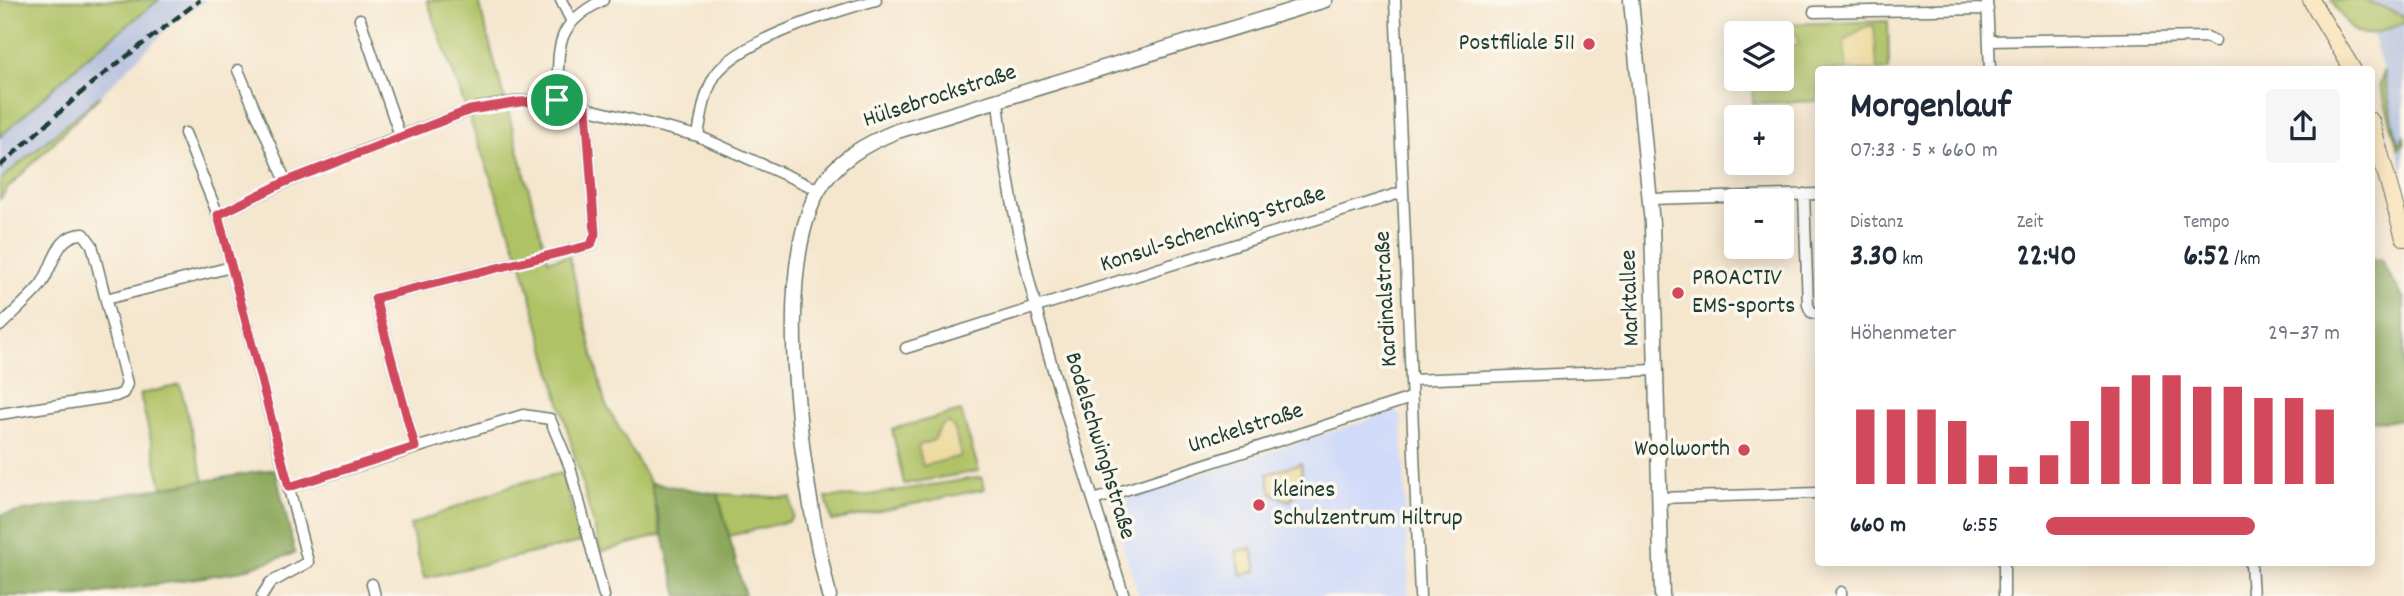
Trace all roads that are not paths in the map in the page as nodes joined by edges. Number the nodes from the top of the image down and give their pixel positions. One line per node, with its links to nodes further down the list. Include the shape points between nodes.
1 (561, 0): 11 (street)
2 (603, 0): 11 (street)
3 (876, 0): 23 (street, via 820,18 735,56 715,75)
4 (1325, 0): 18 (street, Hülsebrockstraße)
5 (1395, 0): 26 (street, Kardinalstraße)
6 (1631, 0): 29 (street, Marktallee)
7 (2311, 0): 15 (main road)
8 (1987, 4): 9 (street); 12 (street)
9 (1814, 12)
10 (360, 19): 22 (street)
11 (571, 20): 17 (street, via 560,51)
12 (1989, 41): 13 (street, via 2207,37); 14 (street)
13 (2215, 41)
14 (1990, 66)
15 (2351, 66)
16 (237, 70): 24 (street)
17 (557, 100): 19 (street); 22 (street, via 477,108)
18 (998, 101): 25 (street, Hülsebrockstraße, via 867,144 838,165); 34 (street, Bodelschwinghstraße, via 1011,199)
19 (586, 108): 23 (street); 42 (street, via 595,234 591,245 375,298)
20 (185, 133): 30 (street)
21 (2375, 135): 31 (main road)
22 (400, 136): 24 (street)
23 (698, 136): 25 (street)
24 (285, 182): 30 (street)
25 (819, 190): 53 (street, Hülsebrockstraße, via 797,262 795,350 807,495)
26 (1403, 192): 34 (street, Konsul-Schencking-Straße); 39 (street, Kardinalstraße)
27 (1804, 194): 28 (street); 29 (street); 35 (street, via 1808,305)
28 (1815, 194)
29 (1650, 199): 38 (street, Marktallee)
30 (218, 215): 32 (street)
31 (2404, 238)
32 (232, 267): 33 (street); 43 (street)
33 (106, 299): 36 (street, via 89,238 78,234 54,254 40,286); 41 (street, via 127,384 122,393)
34 (1035, 309): 37 (street); 46 (street, Bodelschwinghstraße)
35 (1815, 313)
36 (0, 326)
37 (906, 348)
38 (1655, 370): 39 (street); 45 (street, Marktallee)
39 (1412, 380): 40 (street, Kardinalstraße)
40 (1411, 398): 46 (street, Unckelstraße); 55 (street, Kardinalstraße)
41 (0, 414)
42 (415, 447): 43 (street); 52 (street, via 523,415 550,419 570,467)
43 (289, 487): 50 (street, via 308,562 270,583)
44 (1815, 494): 45 (street)
45 (1658, 498): 56 (street, Marktallee)
46 (1094, 500): 54 (street, Bodelschwinghstraße)
47 (2004, 566): 57 (street)
48 (2251, 566): 58 (street)
49 (372, 584): 51 (street)
50 (262, 596)
51 (375, 596)
52 (604, 596)
53 (829, 596)
54 (1124, 596)
55 (1420, 596)
56 (1662, 596)
57 (2004, 596)
58 (2253, 596)

